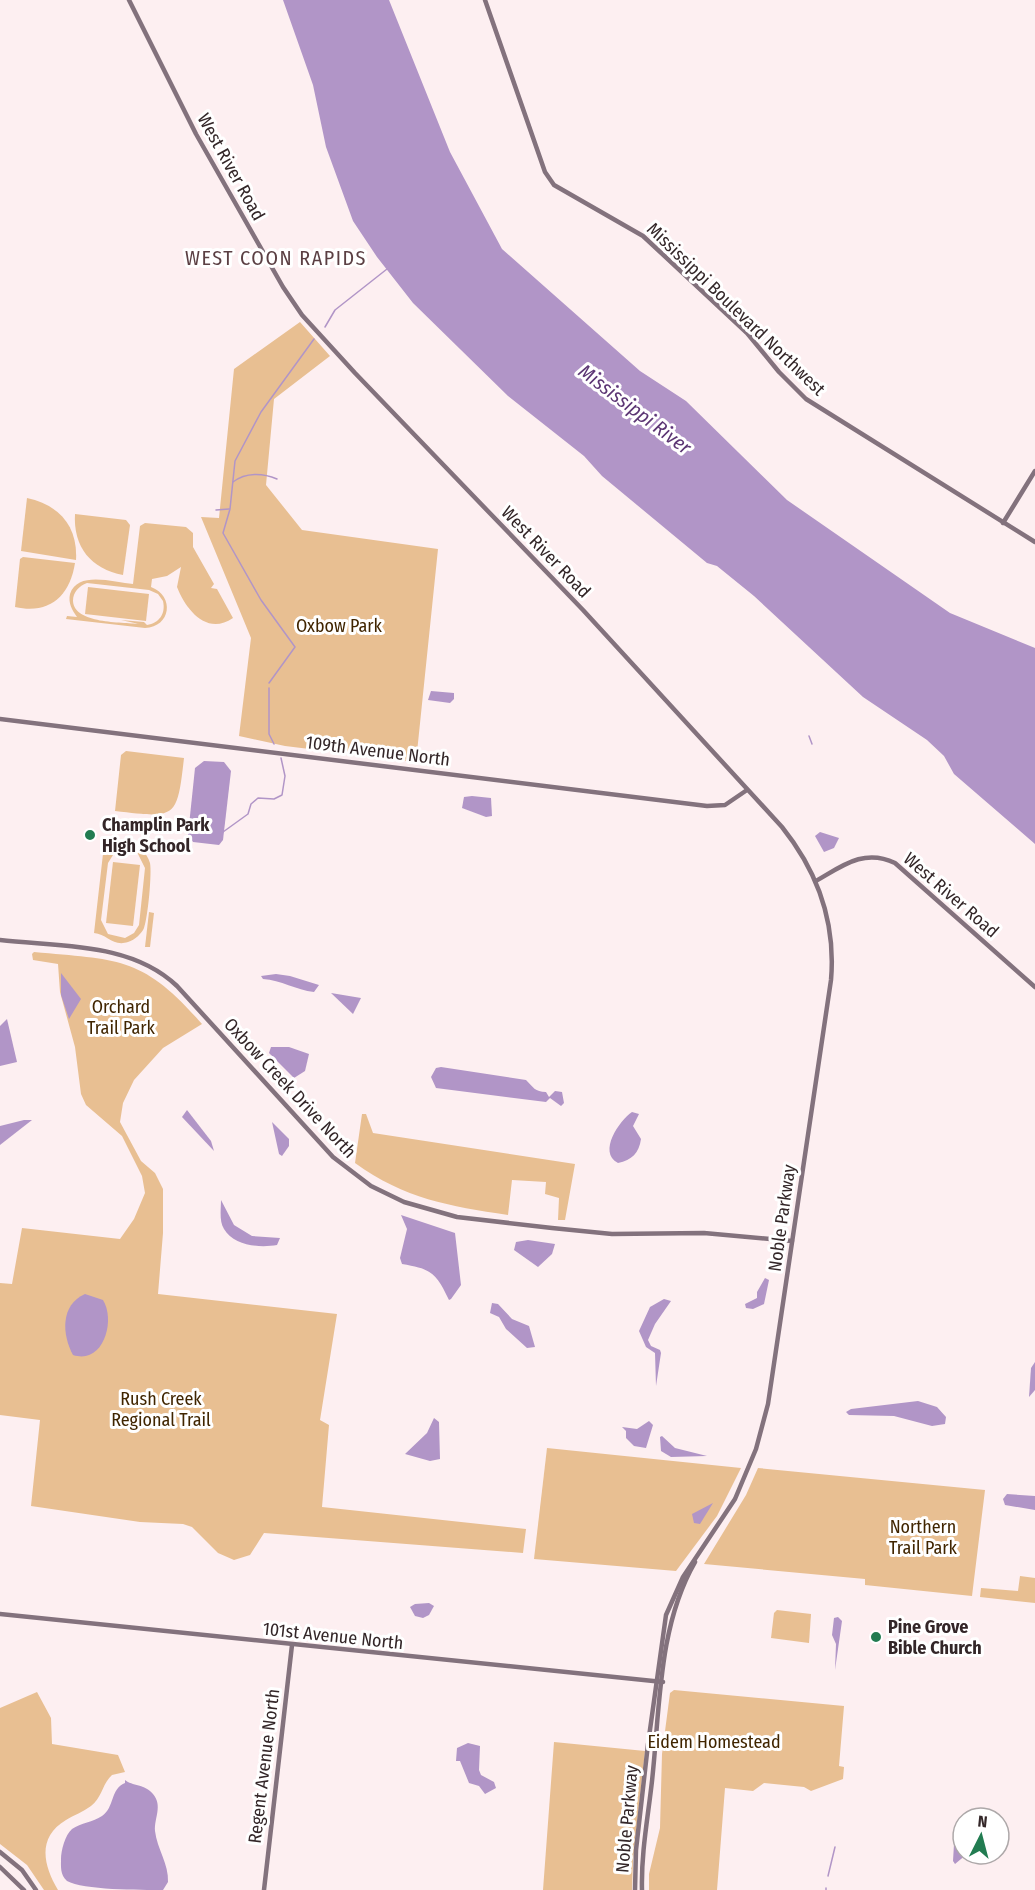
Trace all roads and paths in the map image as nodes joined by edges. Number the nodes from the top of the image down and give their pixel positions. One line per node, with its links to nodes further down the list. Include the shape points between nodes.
1 (129, 0): 7 (street, West River Road, via 196,134 302,315 583,610)
2 (485, 0): 4 (street, Mississippi Boulevard Northwest, via 545,172 554,185 643,236 742,328 806,399)
3 (1035, 471): 4 (street)
4 (1003, 523): 5 (street, Mississippi Boulevard Northwest)
5 (1035, 542)
6 (0, 719): 7 (street, 109th Avenue North, via 707,806 725,805)
7 (747, 790): 8 (street, West River Road, via 788,834)
8 (816, 881): 10 (street, West River Road, via 857,858 873,856 895,862); 11 (street, Noble Parkway, via 827,910 832,968)
9 (0, 940): 11 (street, Oxbow Creek Drive North, via 117,953 159,971 333,1157 371,1186 411,1205 457,1218 604,1234 704,1233)
10 (1035, 987)
11 (792, 1241): 12 (street, Noble Parkway, via 762,1432 735,1499)
12 (704, 1547): 15 (street, Noble Parkway, via 683,1577 669,1608); 16 (street, Noble Parkway, via 675,1609)
13 (0, 1614): 14 (street, 101st Avenue North)
14 (292, 1645): 15 (street, 101st Avenue North); 21 (street, Regent Avenue North)
15 (656, 1682): 16 (street, 101st Avenue North); 22 (street, Noble Parkway, via 636,1850)
16 (663, 1683): 23 (street, Noble Parkway)
17 (0, 1852): 20 (street, via 22,1870)
18 (0, 1867): 19 (street)
19 (24, 1890)
20 (36, 1890)
21 (264, 1890)
22 (635, 1890)
23 (642, 1890)

